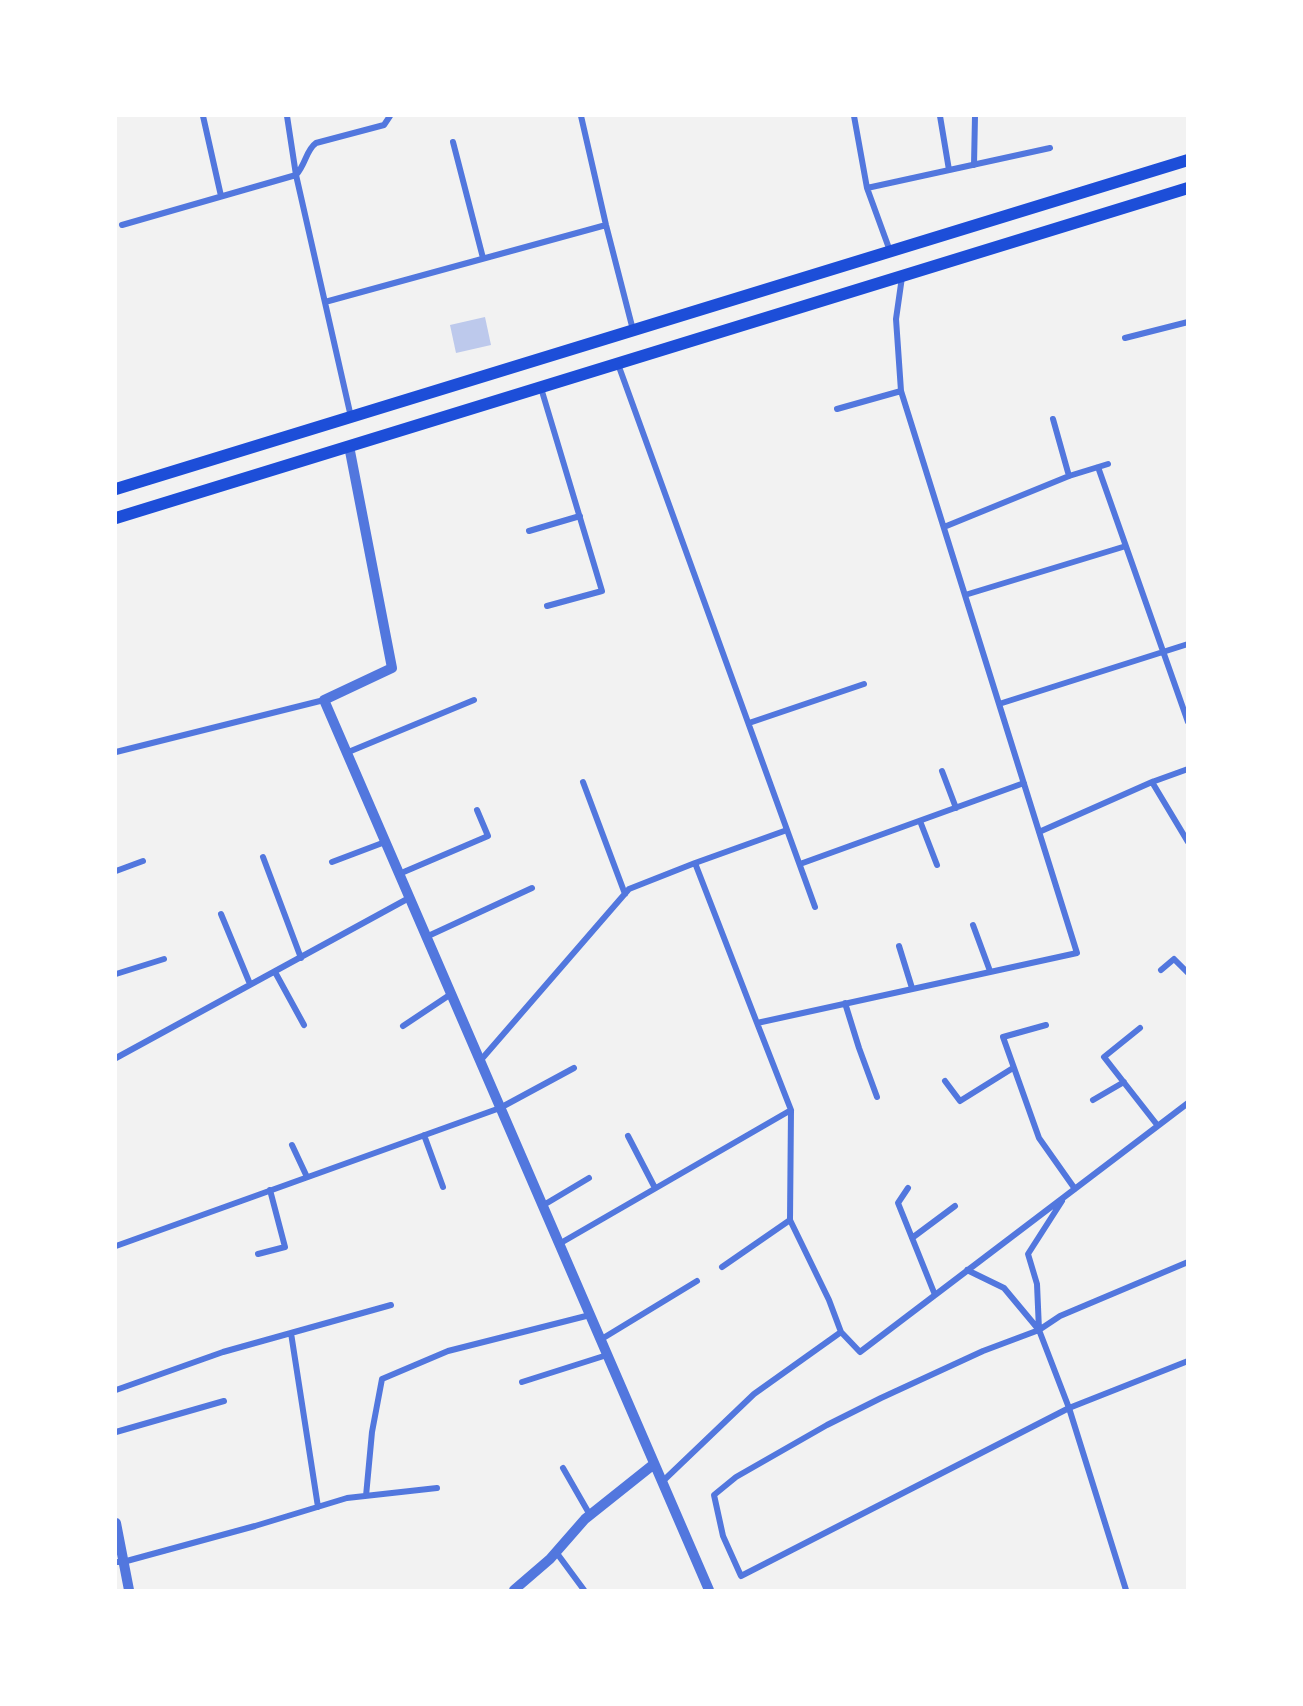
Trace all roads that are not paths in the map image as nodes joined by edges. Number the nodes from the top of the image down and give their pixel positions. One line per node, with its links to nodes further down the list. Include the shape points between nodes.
1 (203, 116): 16 (street)
2 (287, 116): 13 (street)
3 (390, 116): 13 (street, via 384,125 316,143)
4 (581, 116): 18 (street)
5 (854, 116): 14 (street)
6 (940, 116): 12 (street)
7 (975, 116): 11 (street)
8 (453, 142): 20 (street)
9 (1050, 148): 11 (street)
10 (1188, 160): 19 (main road)
11 (974, 165): 12 (street)
12 (950, 170): 14 (street)
13 (296, 175): 16 (street); 22 (street)
14 (867, 188): 19 (street)
15 (1188, 188): 21 (main road)
16 (221, 196): 17 (street)
17 (122, 225)
18 (606, 225): 20 (street); 24 (street)
19 (890, 251): 24 (main road)
20 (483, 258): 22 (street)
21 (902, 276): 26 (main road); 28 (street, via 896,319)
22 (325, 302): 30 (street)
23 (1188, 322): 25 (street)
24 (633, 330): 30 (main road)
25 (1125, 338)
26 (618, 363): 27 (main road); 51 (street)
27 (541, 387): 32 (main road); 37 (street)
28 (902, 391): 29 (street); 39 (street)
29 (837, 409)
30 (351, 417): 36 (main road)
31 (1053, 419): 35 (street)
32 (349, 446): 38 (main road); 47 (street, via 392,668)
33 (1108, 464): 34 (street)
34 (1098, 467): 35 (street); 41 (street)
35 (1069, 476): 39 (street)
36 (116, 489)
37 (580, 516): 40 (street); 43 (street, via 602,591)
38 (116, 518)
39 (944, 527): 42 (street)
40 (529, 531)
41 (1126, 546): 42 (street); 45 (street)
42 (965, 595): 49 (street)
43 (547, 606)
44 (1188, 644): 45 (street)
45 (1163, 651): 49 (street); 50 (street)
46 (864, 684): 51 (street)
47 (324, 700): 52 (street); 53 (street)
48 (474, 700): 53 (street)
49 (999, 704): 58 (street)
50 (1188, 722)
51 (749, 723): 62 (street)
52 (116, 752)
53 (346, 753): 64 (street)
54 (1188, 769): 57 (street)
55 (942, 771): 59 (street)
56 (583, 782): 75 (street)
57 (1152, 782): 63 (street); 65 (street)
58 (1024, 783): 59 (street); 63 (street)
59 (957, 808): 61 (street)
60 (477, 810): 73 (street, via 488,836)
61 (920, 821): 70 (street); 71 (street)
62 (787, 830): 69 (street); 70 (street)
63 (1040, 832): 85 (street, via 1077,953)
64 (385, 842): 68 (street); 73 (street)
65 (1188, 842)
66 (263, 857): 82 (street)
67 (143, 861): 72 (street)
68 (332, 862)
69 (694, 864): 75 (street); 93 (street)
70 (800, 864): 77 (street)
71 (937, 865)
72 (116, 871)
73 (399, 874): 76 (street)
74 (532, 888): 80 (street)
75 (625, 894): 99 (street)
76 (409, 898): 80 (street); 82 (street)
77 (815, 907)
78 (221, 914): 89 (street)
79 (973, 925): 85 (street)
80 (426, 937): 91 (street)
81 (899, 946): 90 (street)
82 (301, 958): 86 (street)
83 (164, 959): 88 (street)
84 (1161, 970): 87 (street, via 1174,959)
85 (990, 971): 90 (street)
86 (275, 972): 89 (street); 94 (street)
87 (1188, 973)
88 (116, 974)
89 (250, 984): 98 (street)
90 (912, 988): 92 (street)
91 (451, 994): 96 (street); 99 (street)
92 (845, 1003): 93 (street); 104 (street)
93 (757, 1023): 108 (street)
94 (304, 1025)
95 (1046, 1025): 101 (street, via 1003,1037)
96 (403, 1026)
97 (1140, 1028): 103 (street, via 1104,1057)
98 (116, 1058)
99 (480, 1061): 107 (street)
100 (574, 1068): 107 (street)
101 (1013, 1068): 102 (street, via 960,1101); 118 (street, via 1039,1138)
102 (945, 1081)
103 (1124, 1082): 105 (street); 109 (street)
104 (877, 1097)
105 (1093, 1100)
106 (1188, 1103): 109 (street)
107 (500, 1108): 110 (street); 121 (street)
108 (791, 1110): 116 (street); 123 (street)
109 (1158, 1126): 118 (street)
110 (424, 1135): 113 (street); 115 (street)
111 (628, 1136): 116 (street)
112 (292, 1145): 113 (street)
113 (307, 1177): 119 (street)
114 (589, 1178): 121 (street)
115 (443, 1187)
116 (655, 1188): 125 (street)
117 (908, 1188): 124 (street, via 898,1203)
118 (1075, 1189): 120 (street)
119 (270, 1190): 126 (street); 127 (street, via 285,1247)
120 (1064, 1197): 130 (street); 135 (street, via 1028,1254 1037,1284)
121 (542, 1206): 125 (street)
122 (955, 1206): 124 (street)
123 (790, 1220): 129 (street); 136 (street)
124 (912, 1238): 132 (street)
125 (559, 1244): 134 (street)
126 (116, 1246)
127 (258, 1254)
128 (1188, 1262): 135 (street, via 1060,1316)
129 (722, 1267)
130 (967, 1270): 132 (street); 135 (street, via 1005,1288)
131 (697, 1281): 138 (street)
132 (935, 1295): 136 (street, via 860,1352)
133 (391, 1305): 137 (street)
134 (590, 1315): 138 (street); 150 (street, via 448,1351 382,1379)
135 (1039, 1330): 144 (street); 144 (street, via 890,1393 736,1477 714,1495 723,1536 741,1576)
136 (841, 1332): 148 (street, via 754,1394)
137 (291, 1333): 142 (street); 151 (street)
138 (600, 1340): 139 (street)
139 (607, 1355): 141 (street); 146 (street)
140 (1188, 1361): 144 (street)
141 (522, 1382)
142 (116, 1390)
143 (224, 1401): 145 (street)
144 (1069, 1408): 160 (street)
145 (116, 1432)
146 (654, 1464): 148 (street); 152 (street)
147 (563, 1468): 152 (street)
148 (662, 1482): 159 (street)
149 (437, 1488): 150 (street)
150 (366, 1496): 151 (street)
151 (318, 1507): 155 (street)
152 (590, 1515): 154 (street)
153 (116, 1523): 155 (street)
154 (556, 1552): 157 (street); 158 (street)
155 (119, 1562): 156 (street)
156 (129, 1590)
157 (515, 1590)
158 (584, 1590)
159 (709, 1590)
160 (1126, 1590)

